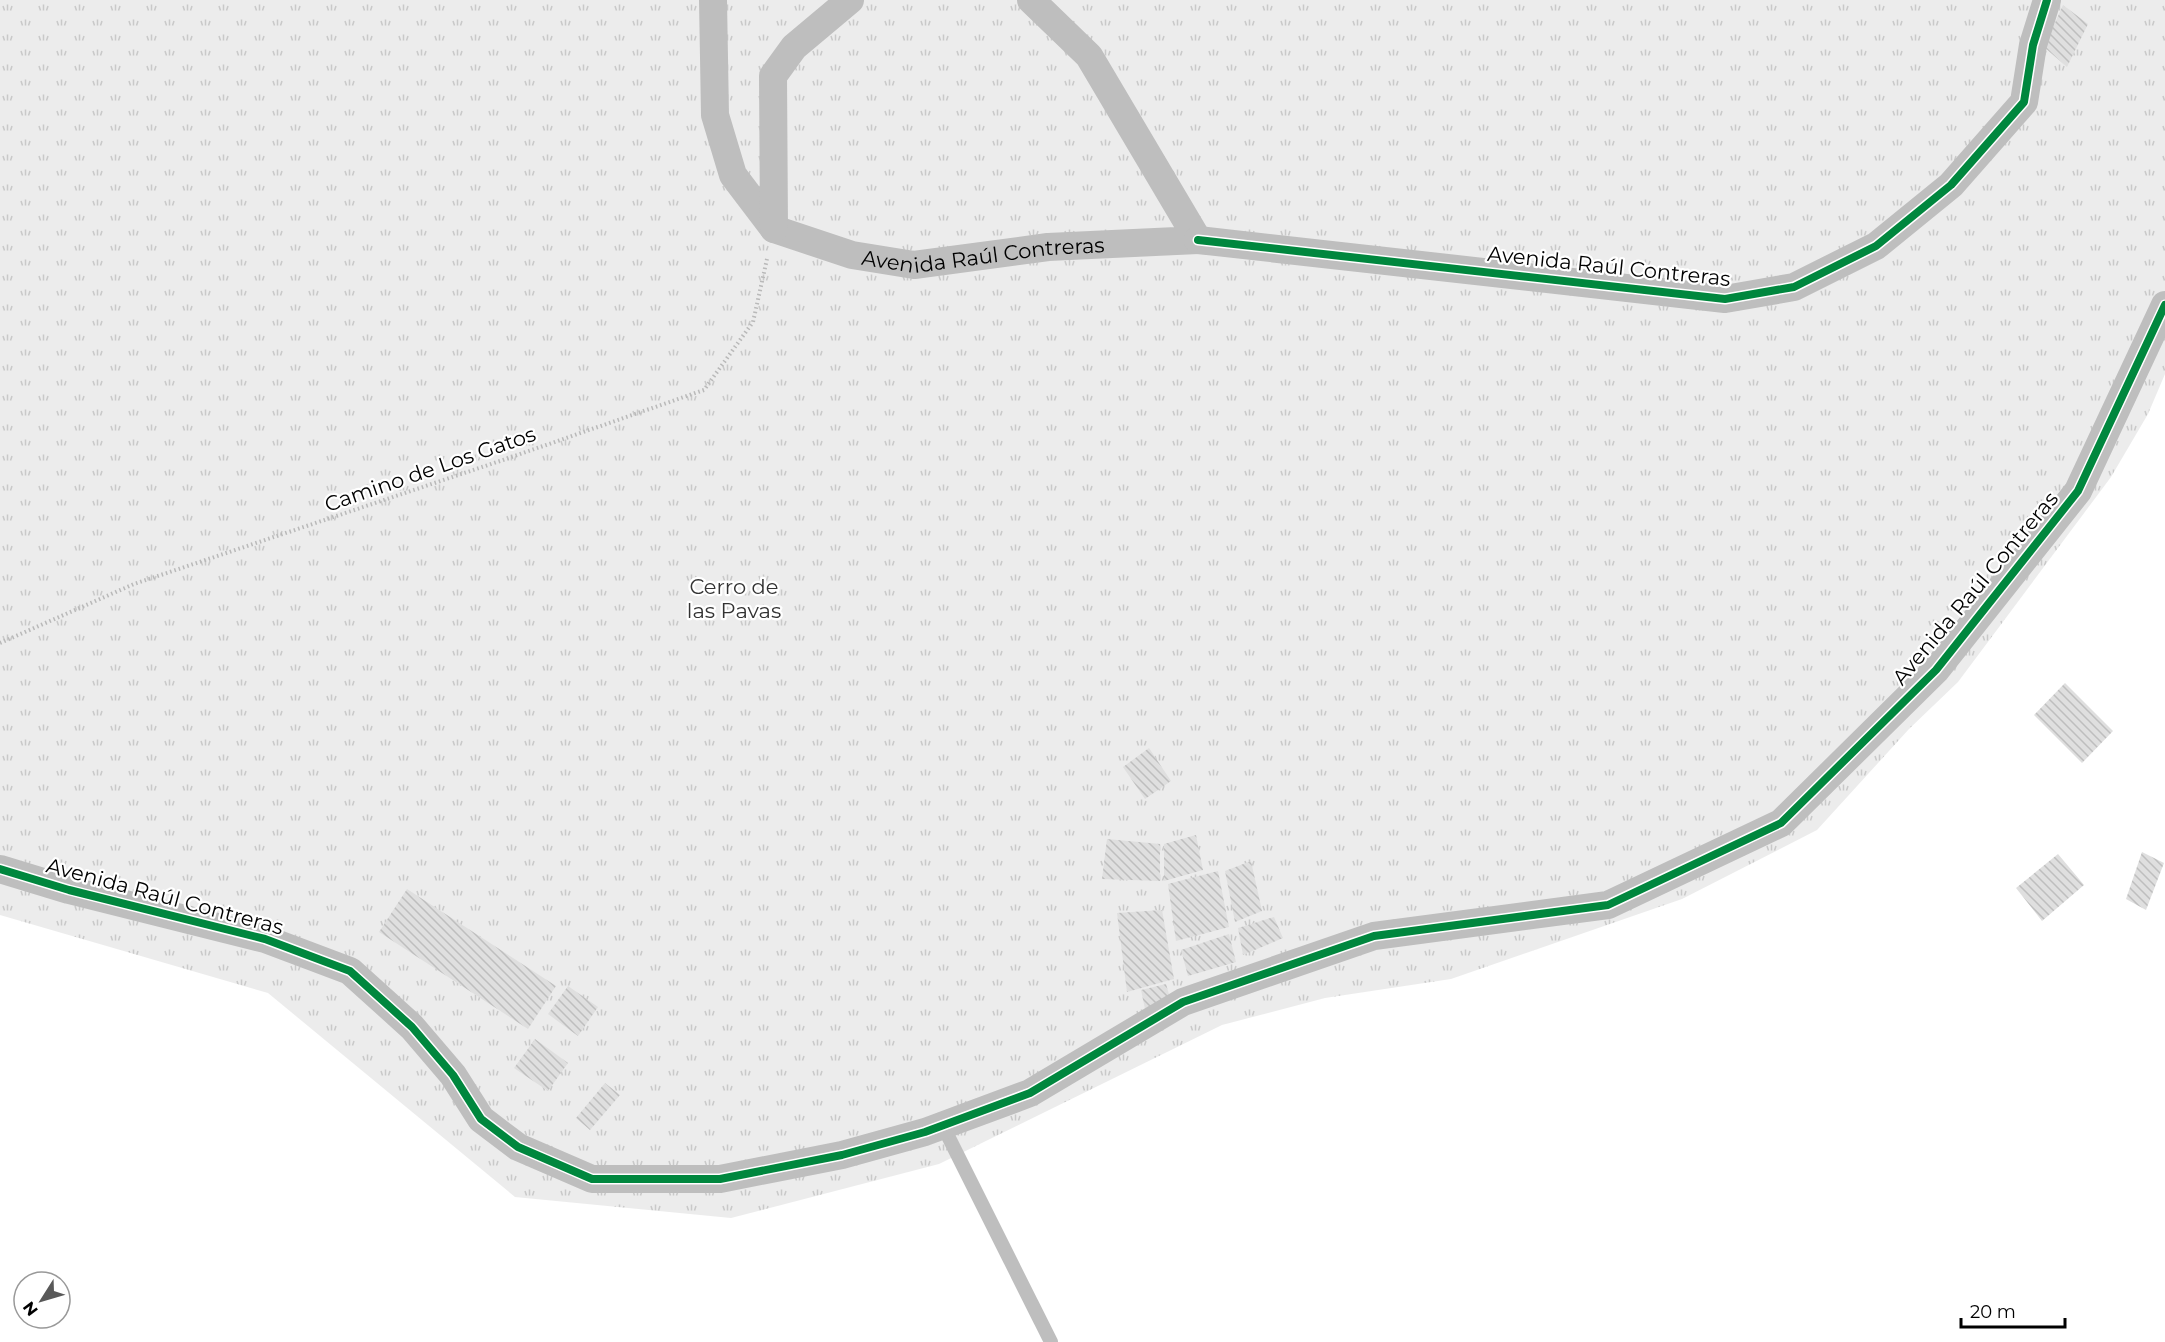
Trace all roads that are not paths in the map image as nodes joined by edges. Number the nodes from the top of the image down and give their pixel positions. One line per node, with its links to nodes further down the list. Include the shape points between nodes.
1 (713, 0): 5 (street, via 716,115 733,175)
2 (850, 0): 5 (street, via 794,47 773,76)
3 (1031, 0): 6 (street, via 1089,56)
4 (2047, 0): 6 (street, Avenida Raúl Contreras, via 2033,45 2024,102 1951,185 1876,246 1794,287 1725,299)
5 (774, 230): 6 (street, Avenida Raúl Contreras, via 852,255 914,265 1048,247)
6 (1198, 240)
7 (2165, 305): 9 (street, Avenida Raúl Contreras, via 2078,491 1936,670 1781,823 1608,905 1374,936 1183,1002 1030,1094)
8 (0, 869): 9 (street, Avenida Raúl Contreras, via 265,939 350,970 412,1027 453,1075 481,1119 518,1147 592,1179 720,1179 842,1155)
9 (943, 1126): 10 (lane)
10 (1051, 1342)

